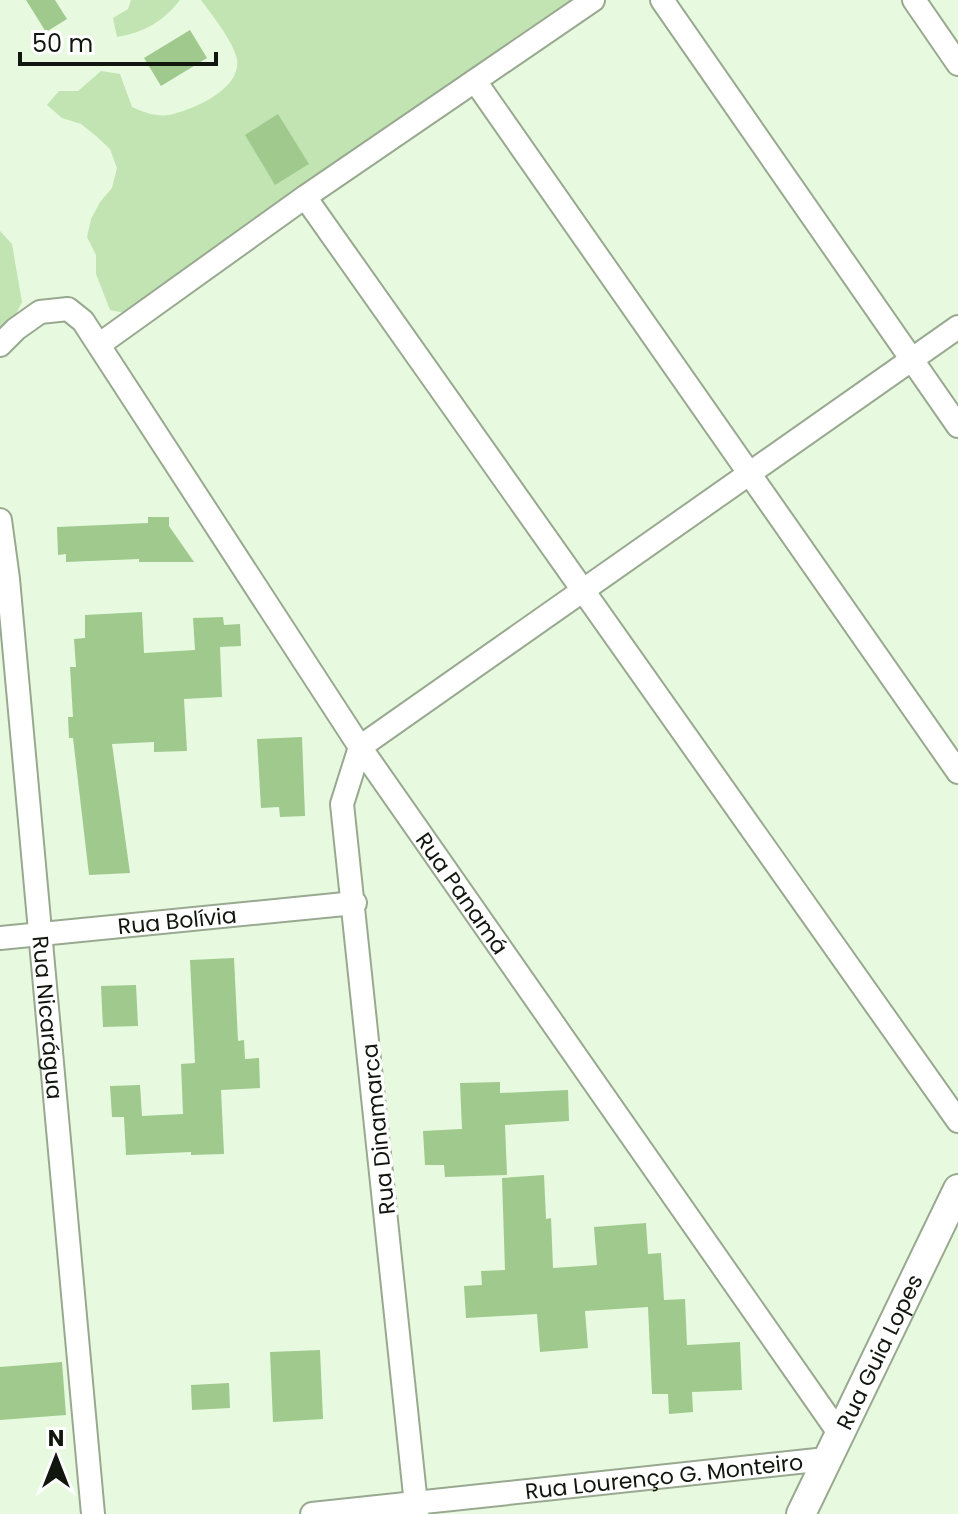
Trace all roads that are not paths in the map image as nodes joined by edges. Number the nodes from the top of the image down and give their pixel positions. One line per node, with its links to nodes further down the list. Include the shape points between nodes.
1 (593, 0): 5 (street)
2 (662, 0): 10 (street)
3 (914, 0): 4 (street)
4 (958, 64)
5 (475, 81): 6 (street); 12 (street)
6 (305, 197): 8 (street); 14 (street)
7 (958, 327): 10 (street)
8 (100, 344): 9 (street, via 68,309 40,312); 15 (street, Rua Panamá)
9 (0, 345)
10 (910, 360): 11 (street); 12 (street)
11 (958, 426)
12 (749, 474): 14 (street); 16 (street)
13 (0, 520): 18 (street, Rua Nicarágua)
14 (583, 591): 15 (street); 20 (street)
15 (360, 747): 17 (street, Rua Dinamarca, via 342,804); 22 (street, Rua Panamá)
16 (958, 772)
17 (355, 903): 18 (street, Rua Bolívia); 24 (street, Rua Dinamarca)
18 (39, 933): 19 (street, Rua Bolívia); 25 (street, Rua Nicarágua)
19 (0, 938)
20 (958, 1121)
21 (958, 1189): 22 (street, Rua Guia Lopes)
22 (839, 1433): 23 (street, Rua Guia Lopes)
23 (826, 1459): 24 (street, Rua Lourenço G. Monteiro); 27 (street, Rua Guia Lopes)
24 (416, 1509): 26 (street, Rua Lourenço G. Monteiro)
25 (93, 1514)
26 (312, 1514)
27 (801, 1514)

